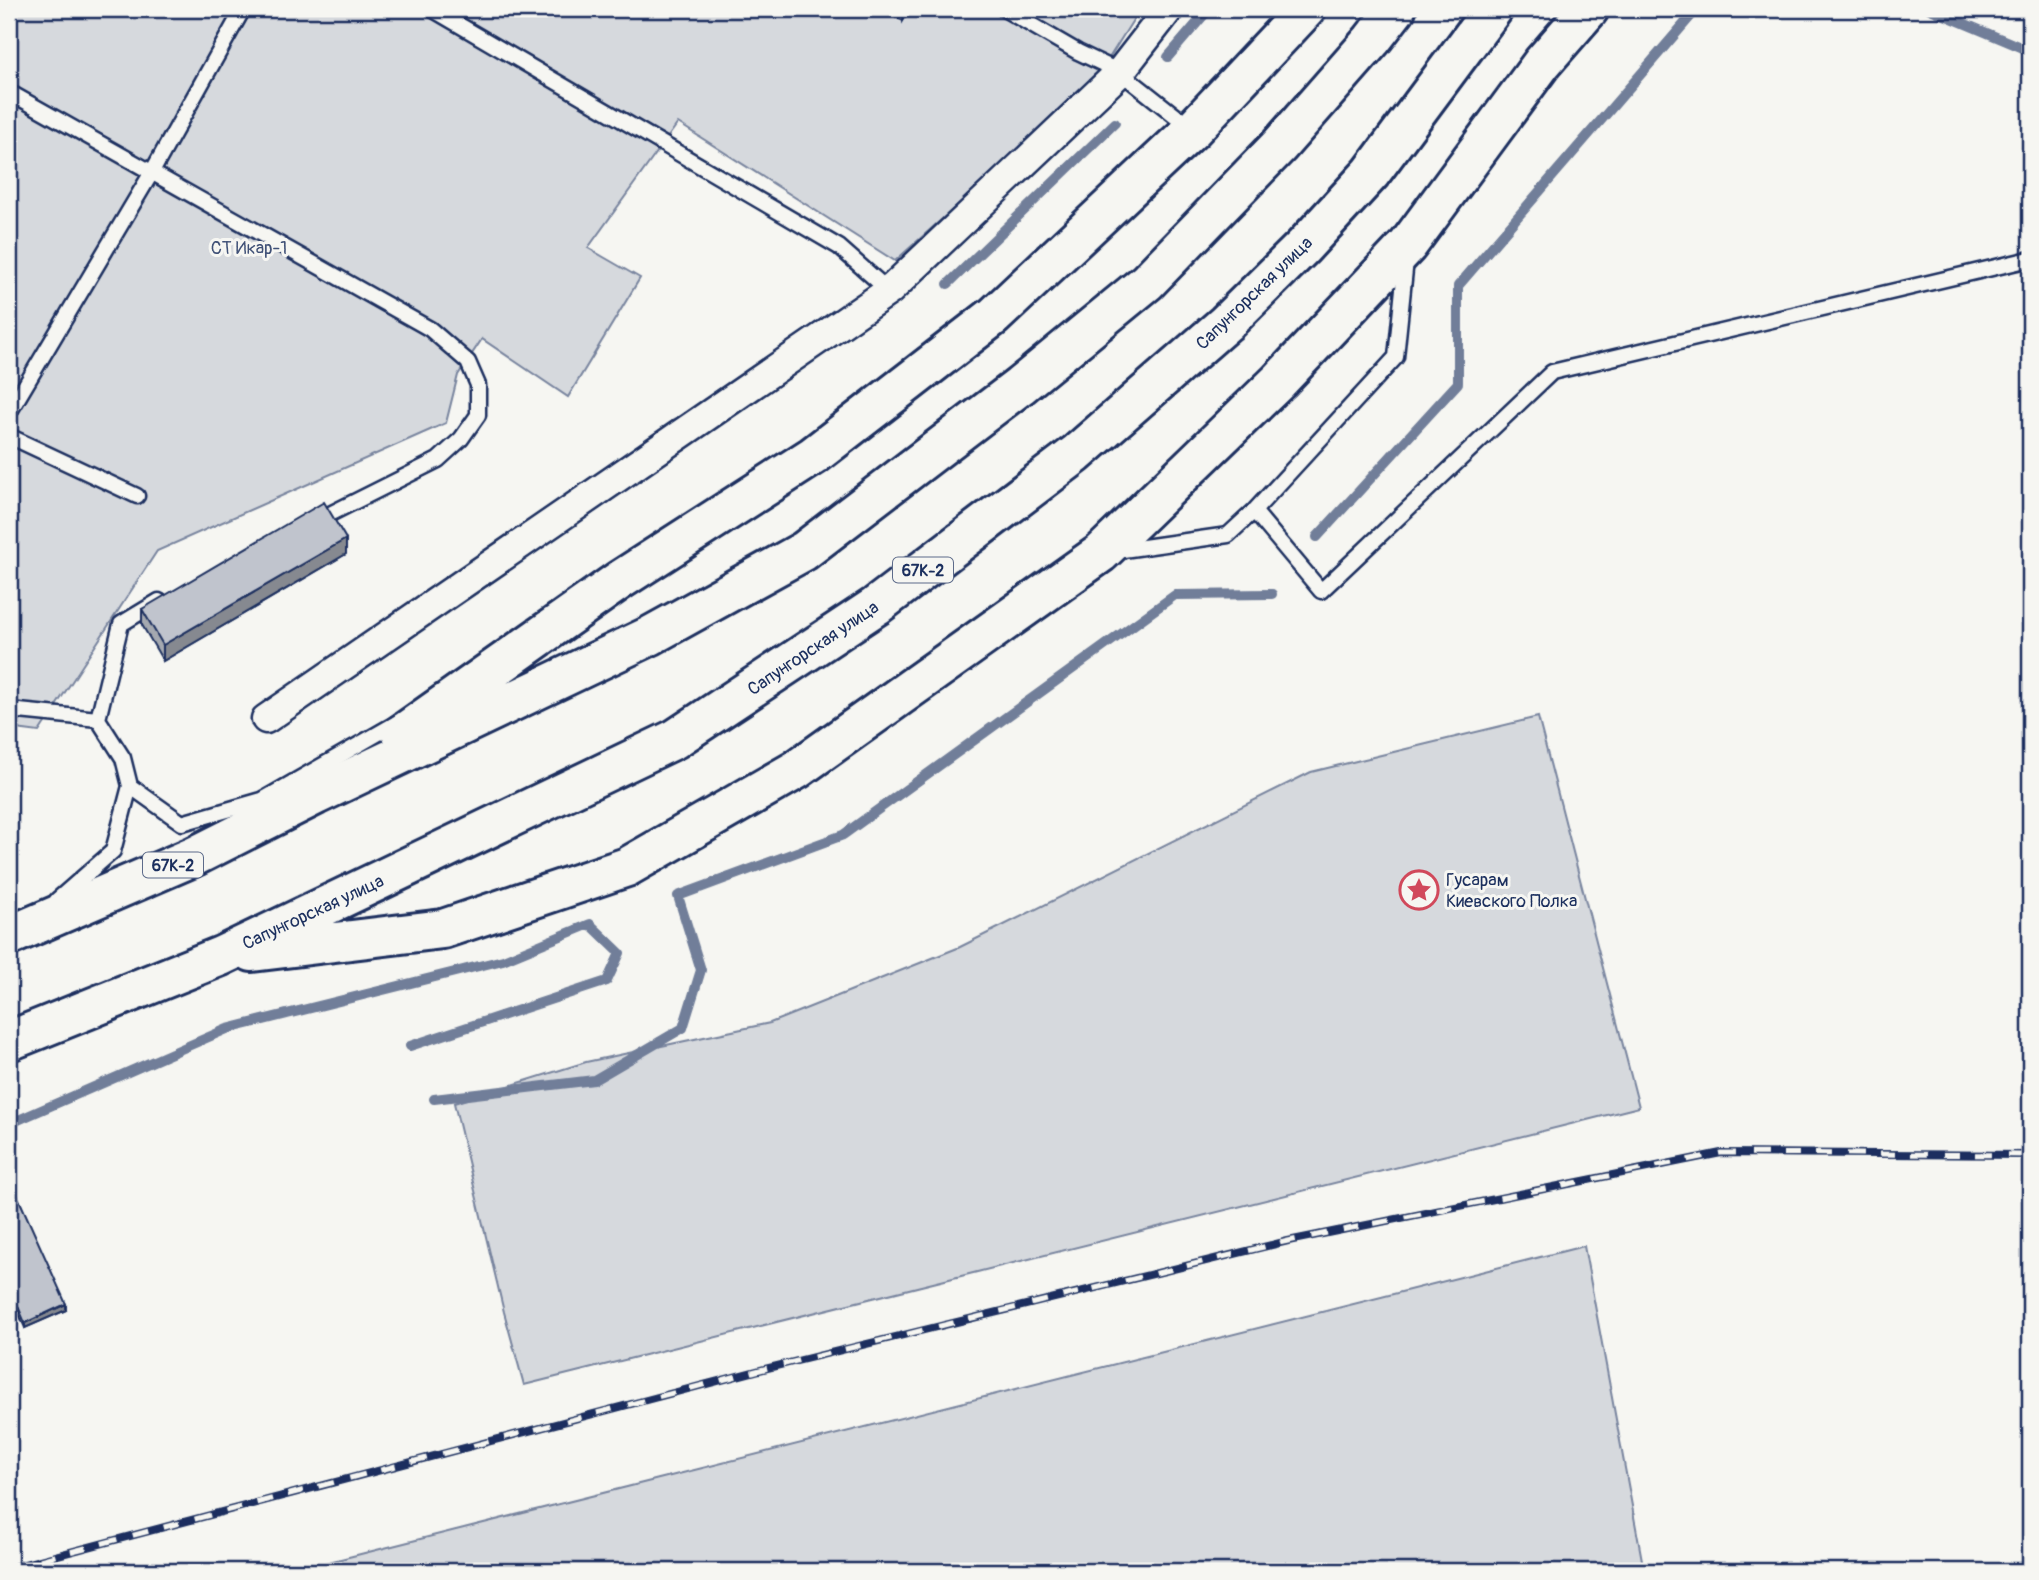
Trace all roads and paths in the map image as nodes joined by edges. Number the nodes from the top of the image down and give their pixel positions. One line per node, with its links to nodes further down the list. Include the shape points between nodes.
1 (243, 9): 12 (lane)
2 (432, 9): 15 (lane, via 839,247)
3 (1004, 9): 9 (lane)
4 (1169, 9): 9 (street)
5 (1306, 9): 11 (main road, 67К-2)
6 (1396, 9): 28 (main road, 67К-2, via 1279,146 1147,282 804,551 650,636)
7 (1493, 9): 30 (main road, Сапунгорская улица / 67К-2, via 1371,173 1226,323 1076,454 876,606 675,739)
8 (1589, 9): 13 (main road, via 1542,63)
9 (1120, 72): 11 (lane); 15 (street)
10 (9, 92): 12 (lane)
11 (1192, 129): 22 (main road, 67К-2, via 995,316 813,456)
12 (152, 173): 16 (lane); 20 (lane, via 430,329 468,362 478,385 478,415 438,460)
13 (1408, 245): 19 (lane, via 1396,357); 21 (main road, via 1279,382)
14 (2030, 258): 19 (lane, via 1552,372 1321,591)
15 (889, 291): 26 (street)
16 (9, 413)
17 (9, 436): 18 (lane)
18 (137, 496)
19 (1254, 512): 21 (lane, via 1228,535)
20 (302, 529)
21 (1101, 553): 30 (main road, via 796,770 627,867 443,929)
22 (620, 580): 27 (lane, via 396,724 262,800 182,823); 28 (main road, 67К-2)
23 (177, 591): 25 (lane, via 121,624)
24 (9, 710): 25 (lane)
25 (98, 719): 27 (lane, via 123,758)
26 (266, 719)
27 (130, 786): 29 (lane, via 113,851)
28 (316, 795): 29 (main road, 67К-2, via 195,856)
29 (18, 932)
30 (221, 956): 31 (main road, Сапунгорская улица / 67К-2)
31 (9, 1041)

